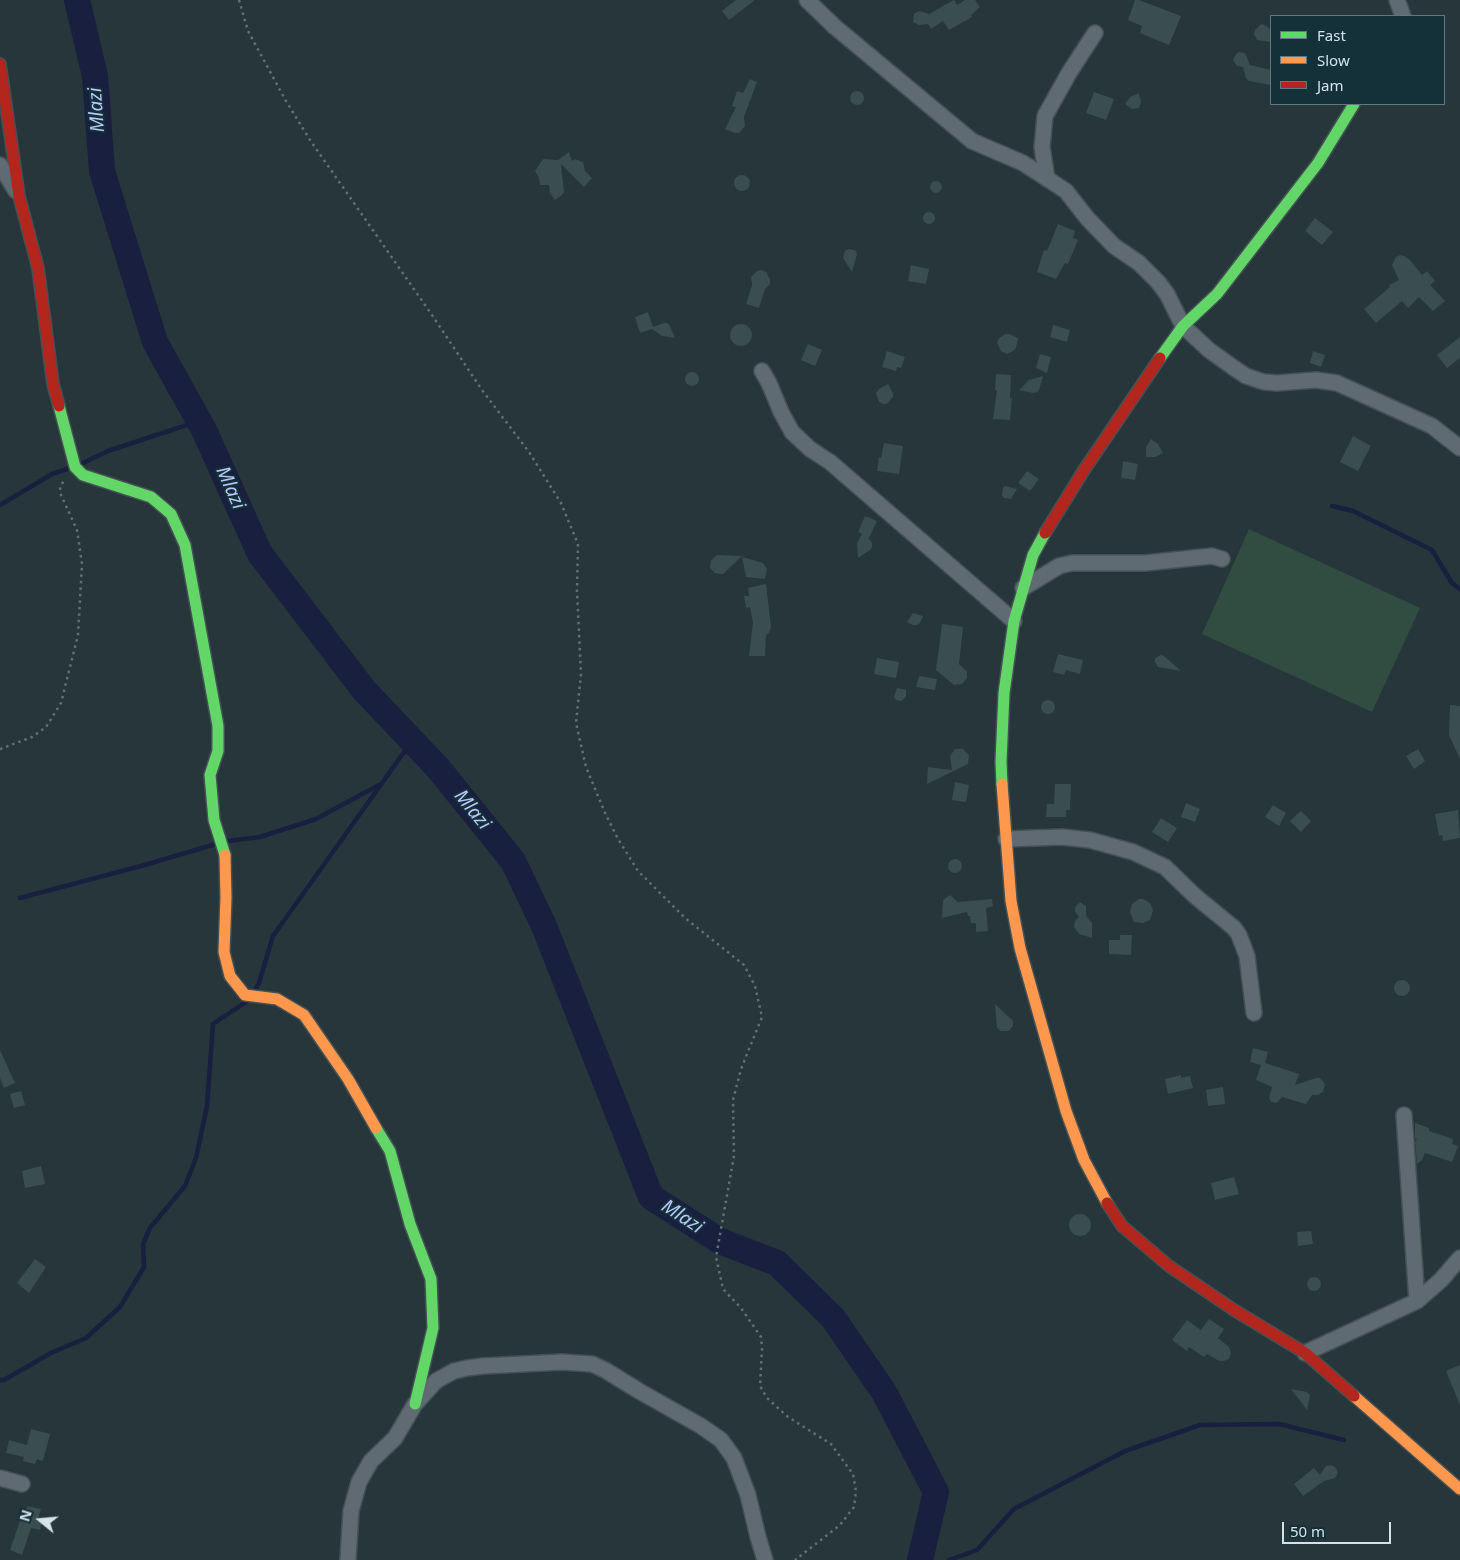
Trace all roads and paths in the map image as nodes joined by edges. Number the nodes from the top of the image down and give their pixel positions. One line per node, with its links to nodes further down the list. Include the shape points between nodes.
1 (239, 0): 31 (path, via 248,31 310,140 528,452 564,510 578,544 576,591 581,674 576,723 586,767 604,813 638,871 685,918 744,965 755,986 762,1017 733,1100 734,1156 716,1257 723,1290 741,1308 761,1337 760,1386 767,1398 788,1417 831,1444 853,1474 856,1491 854,1507 840,1525)
2 (808, 0): 9 (street, via 835,27 972,141 1023,163)
3 (1396, 0): 4 (street)
4 (1403, 15)
5 (1095, 33): 9 (street, via 1045,116 1042,147)
6 (0, 64): 10 (street)
7 (1353, 105): 11 (street, via 1318,162 1236,270 1217,294)
8 (0, 165): 10 (street)
9 (1047, 179): 11 (street, via 1066,191 1114,246 1151,274)
10 (19, 196): 14 (street, via 38,268 53,384 75,466)
11 (1183, 326): 13 (street, via 1209,350 1246,376 1277,384 1316,380 1337,384 1432,426); 16 (street, via 1125,408 1042,538)
12 (762, 371): 17 (street, via 792,432)
13 (1460, 448)
14 (83, 474): 18 (path, via 68,477 60,487 60,495 77,530 82,564 78,635 61,703 46,727 32,737); 25 (street, via 151,497 171,514 186,545 218,726 218,751 210,775 214,820 226,860 224,952 230,976 245,995 277,999 304,1015 390,1151 410,1224 431,1279 433,1328)
15 (1222, 559): 16 (street, via 1212,556 1145,563 1072,563 1059,566)
16 (1023, 588): 17 (street)
17 (1014, 621): 19 (street, via 1004,693 1001,762)
18 (0, 749)
19 (1006, 839): 20 (street, via 1062,836 1090,840 1133,852 1165,867 1239,935 1248,956); 24 (street, via 1011,901 1020,948 1066,1111 1101,1195 1122,1226 1169,1266)
20 (1254, 1013)
21 (1404, 1115): 23 (street)
22 (1460, 1258): 23 (street)
23 (1416, 1301): 24 (street)
24 (1305, 1353): 28 (street)
25 (415, 1404): 29 (street, via 395,1438 371,1460 360,1482 351,1511); 30 (street, via 442,1377 467,1368 562,1362 592,1364 701,1426 728,1448 748,1495)
26 (0, 1478): 27 (street)
27 (22, 1484)
28 (1460, 1489)
29 (348, 1560)
30 (765, 1560)
31 (795, 1560)

